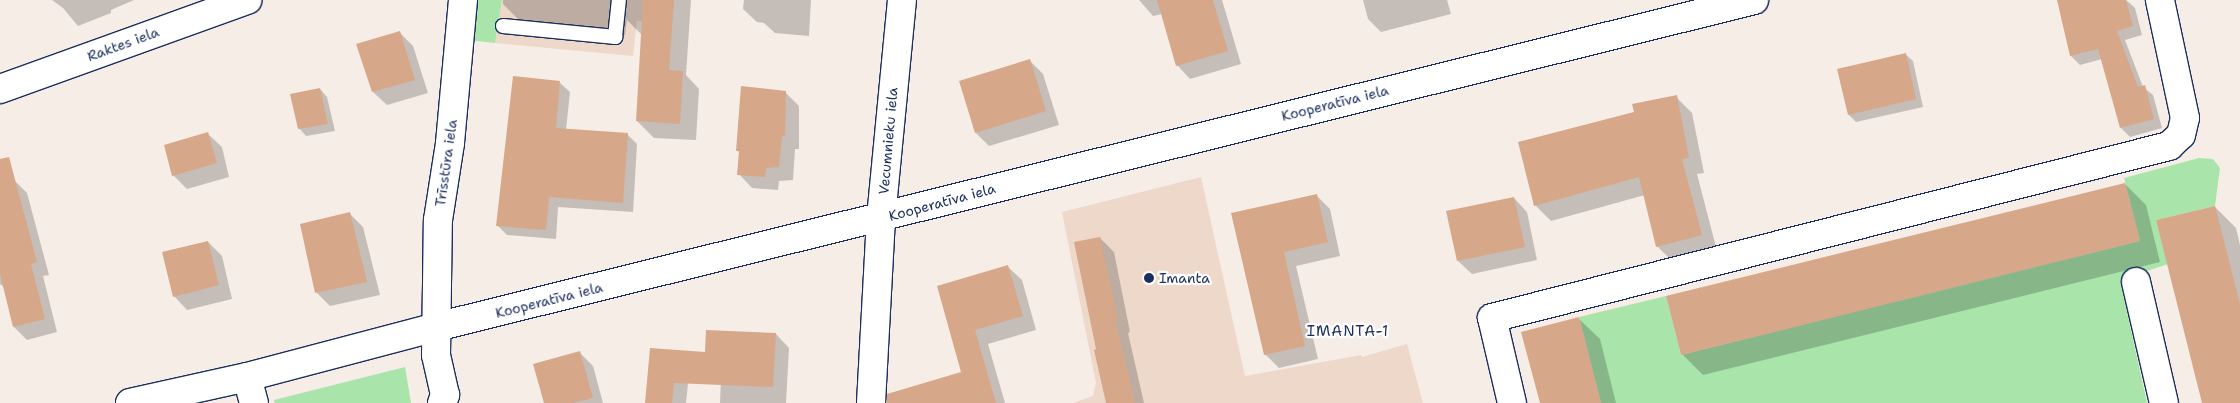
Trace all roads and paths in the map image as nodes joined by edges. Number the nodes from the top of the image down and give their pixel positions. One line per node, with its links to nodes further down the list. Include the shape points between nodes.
1 (247, 0): 8 (street, Raktes iela)
2 (464, 0): 11 (street, Trīsstūra iela, via 450,143 438,220)
3 (619, 0): 7 (lane, via 615,37)
4 (902, 0): 9 (street, Vecumnieku iela)
5 (1754, 0): 9 (street, Kooperatīva iela)
6 (2160, 0): 17 (street, via 2185,118 2181,135 2169,146 1492,318)
7 (503, 26)
8 (0, 89)
9 (881, 218): 11 (street, Kooperatīva iela); 16 (street, Vecumnieku iela)
10 (2136, 282): 18 (street)
11 (436, 327): 12 (street, Kooperatīva iela); 15 (street, Trīsstūra iela, via 436,355 445,395)
12 (247, 377): 13 (street, Kooperatīva iela); 14 (street)
13 (130, 403)
14 (254, 403)
15 (442, 403)
16 (871, 403)
17 (1512, 403)
18 (2164, 403)

